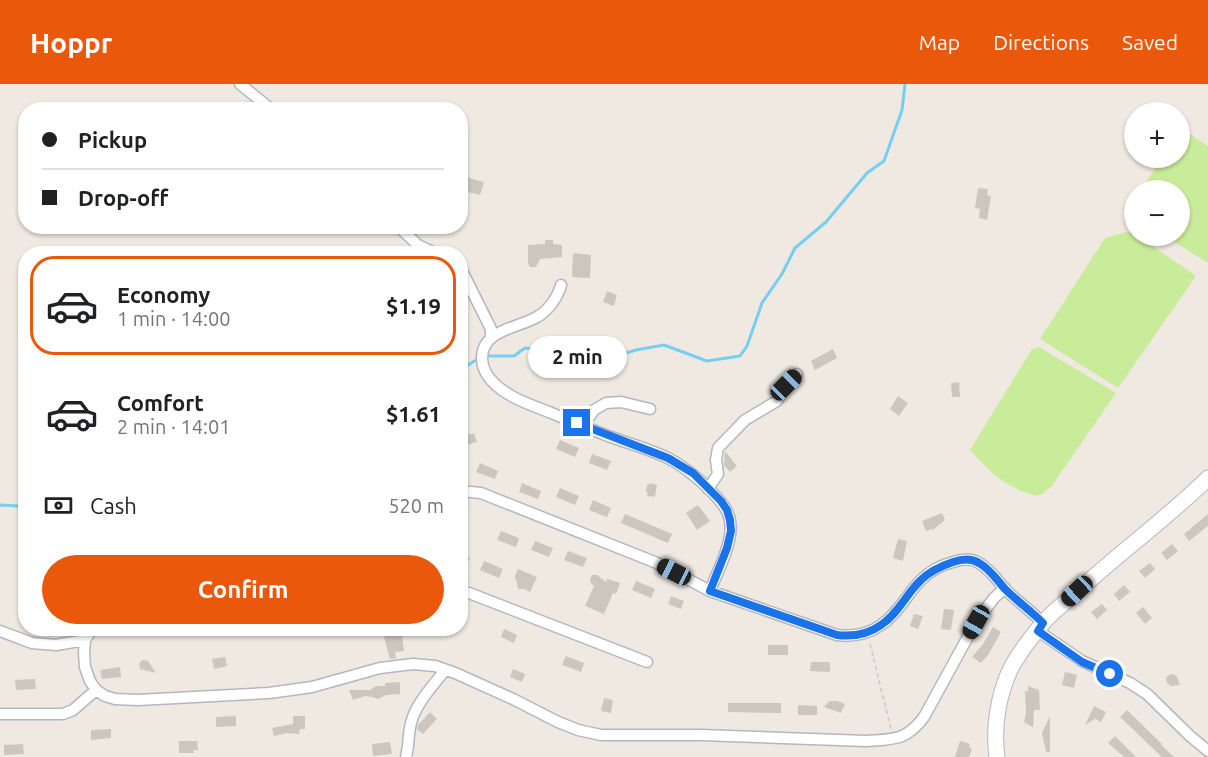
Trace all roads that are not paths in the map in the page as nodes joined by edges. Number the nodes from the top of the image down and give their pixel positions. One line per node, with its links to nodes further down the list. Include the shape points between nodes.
1 (240, 84): 2 (street)
2 (262, 102)
3 (406, 234): 4 (street)
4 (420, 246)
5 (468, 283): 7 (street, via 491,329)
6 (561, 285): 7 (street, via 543,313)
7 (491, 338): 10 (street, via 482,352 482,360 486,375 497,387)
8 (797, 374): 12 (street, via 775,403 745,420 718,448 718,474)
9 (650, 409): 10 (street, via 621,402 606,403)
10 (577, 423): 12 (street, via 668,458 693,473)
11 (1208, 478): 17 (street, via 1091,578)
12 (708, 489): 15 (street, via 727,510 731,531)
13 (468, 492): 15 (street, via 657,563)
14 (1005, 588): 15 (street, via 979,562 961,559 921,580 883,624 858,635 837,635); 17 (street); 22 (street, via 976,622 924,717 916,727 894,739 601,735 578,730)
15 (710, 591)
16 (468, 593): 21 (street)
17 (1041, 627): 25 (street, via 1082,662 1147,694); 27 (street, via 1003,688 996,728)
18 (0, 632): 20 (street, via 32,643 56,645)
19 (88, 636): 20 (street)
20 (85, 640): 23 (street, via 85,667)
21 (647, 662)
22 (445, 670): 23 (street, via 401,665 312,687 269,693 138,700 116,699); 26 (street, via 415,711)
23 (96, 690): 24 (street, via 63,714)
24 (0, 714)
25 (1208, 751)
26 (406, 757)
27 (997, 757)

